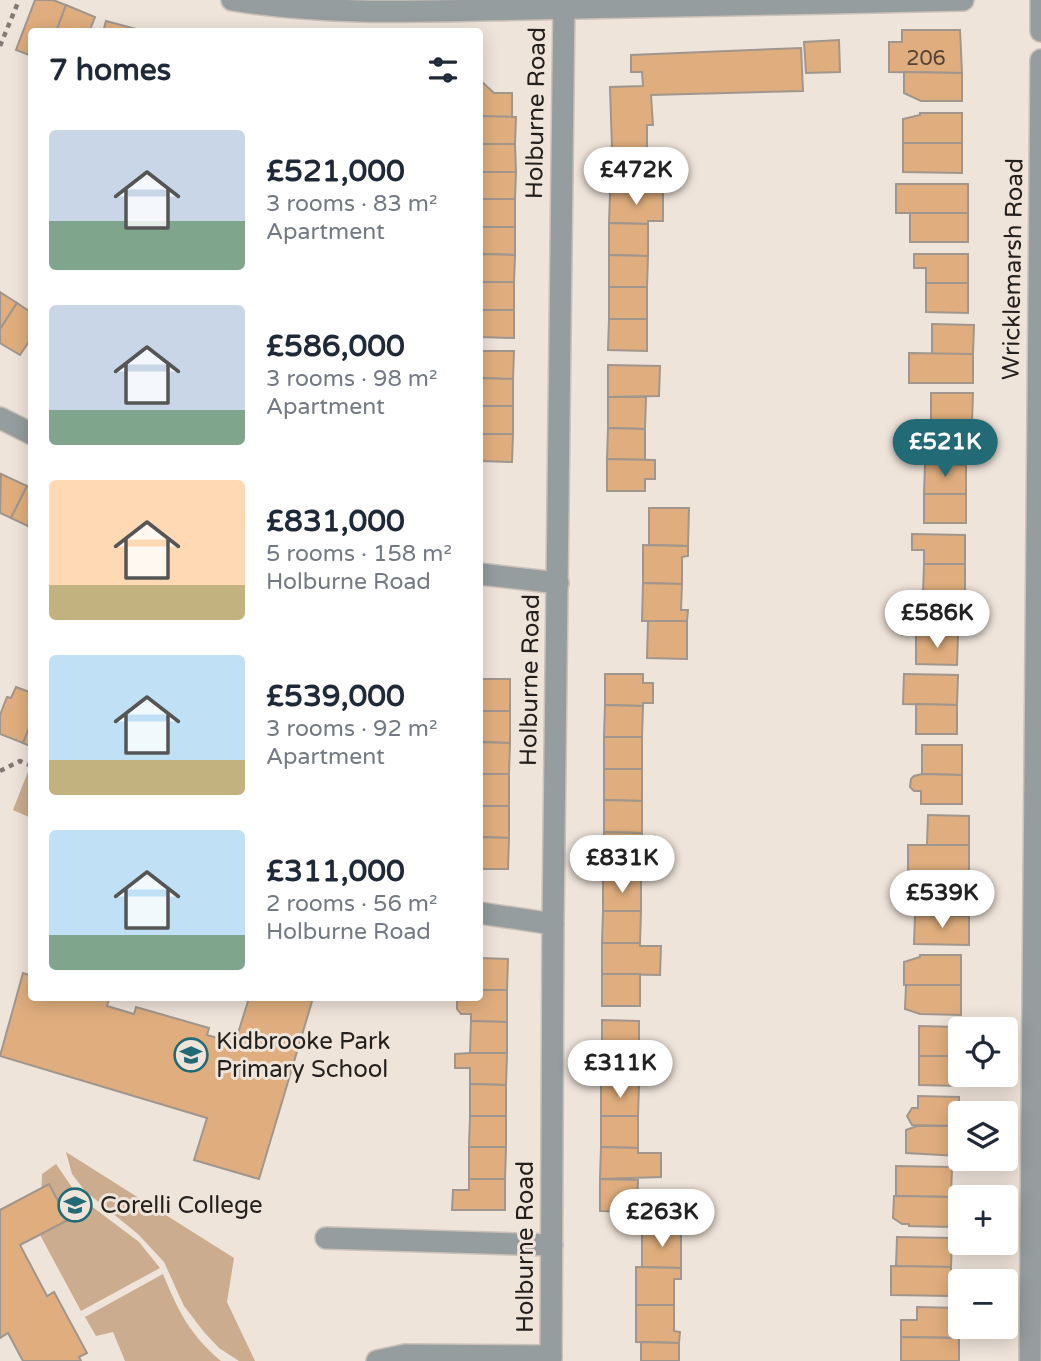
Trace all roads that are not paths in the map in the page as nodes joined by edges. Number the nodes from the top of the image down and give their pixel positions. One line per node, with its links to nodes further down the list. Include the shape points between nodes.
1 (232, 0): 5 (street, via 333,10)
2 (963, 0): 4 (street)
3 (1041, 0): 6 (street)
4 (793, 2): 5 (street)
5 (564, 4): 11 (street, Holburne Road)
6 (1041, 31)
7 (1041, 60): 18 (street, Wricklemarsh Road)
8 (0, 418): 9 (street)
9 (28, 432)
10 (483, 574): 11 (street)
11 (558, 583): 13 (street, Holburne Road)
12 (483, 913): 13 (street)
13 (553, 924): 15 (street, Holburne Road)
14 (326, 1238): 15 (street)
15 (552, 1245): 16 (street, Holburne Road)
16 (551, 1359): 17 (street, via 405,1356)
17 (377, 1361)
18 (1030, 1361)

